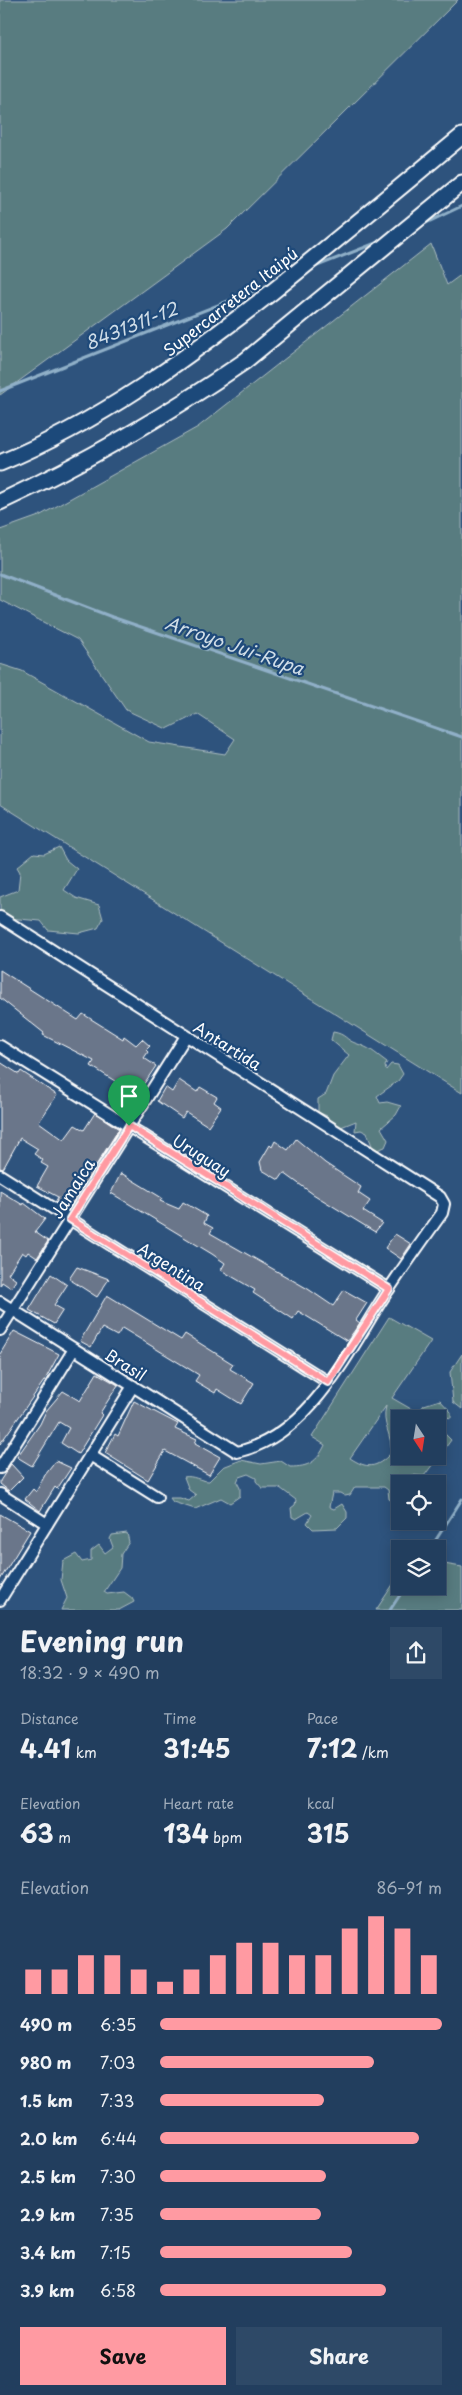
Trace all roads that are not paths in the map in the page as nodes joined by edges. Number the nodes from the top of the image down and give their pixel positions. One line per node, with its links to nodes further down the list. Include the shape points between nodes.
1 (462, 136): 3 (street, Supercarretera Itaipú, via 335,242 167,372)
2 (462, 182): 4 (street, via 208,386 93,456)
3 (0, 464)
4 (0, 502)
5 (0, 917): 6 (street, Antartida)
6 (186, 1036): 8 (street, Jamaica); 11 (street, Antartida, via 440,1197 444,1204 442,1212)
7 (0, 1046): 8 (street, Uruguay)
8 (129, 1126): 10 (street, Jamaica); 11 (street, Uruguay)
9 (0, 1174): 10 (street, Argentina)
10 (70, 1219): 13 (street, Jamaica); 16 (street, Argentina)
11 (389, 1289): 16 (street)
12 (0, 1302): 13 (street, Brasil)
13 (12, 1310): 14 (street, Jamaica); 15 (street, Brasil)
14 (0, 1330)
15 (74, 1349): 17 (street, Brasil); 19 (street)
16 (328, 1382): 17 (street, Brasil, via 297,1420 265,1442 237,1452)
17 (133, 1386): 18 (street)
18 (90, 1455): 21 (street); 22 (street)
19 (0, 1468)
20 (0, 1494): 22 (street)
21 (157, 1497)
22 (47, 1524): 23 (street)
23 (0, 1600)

